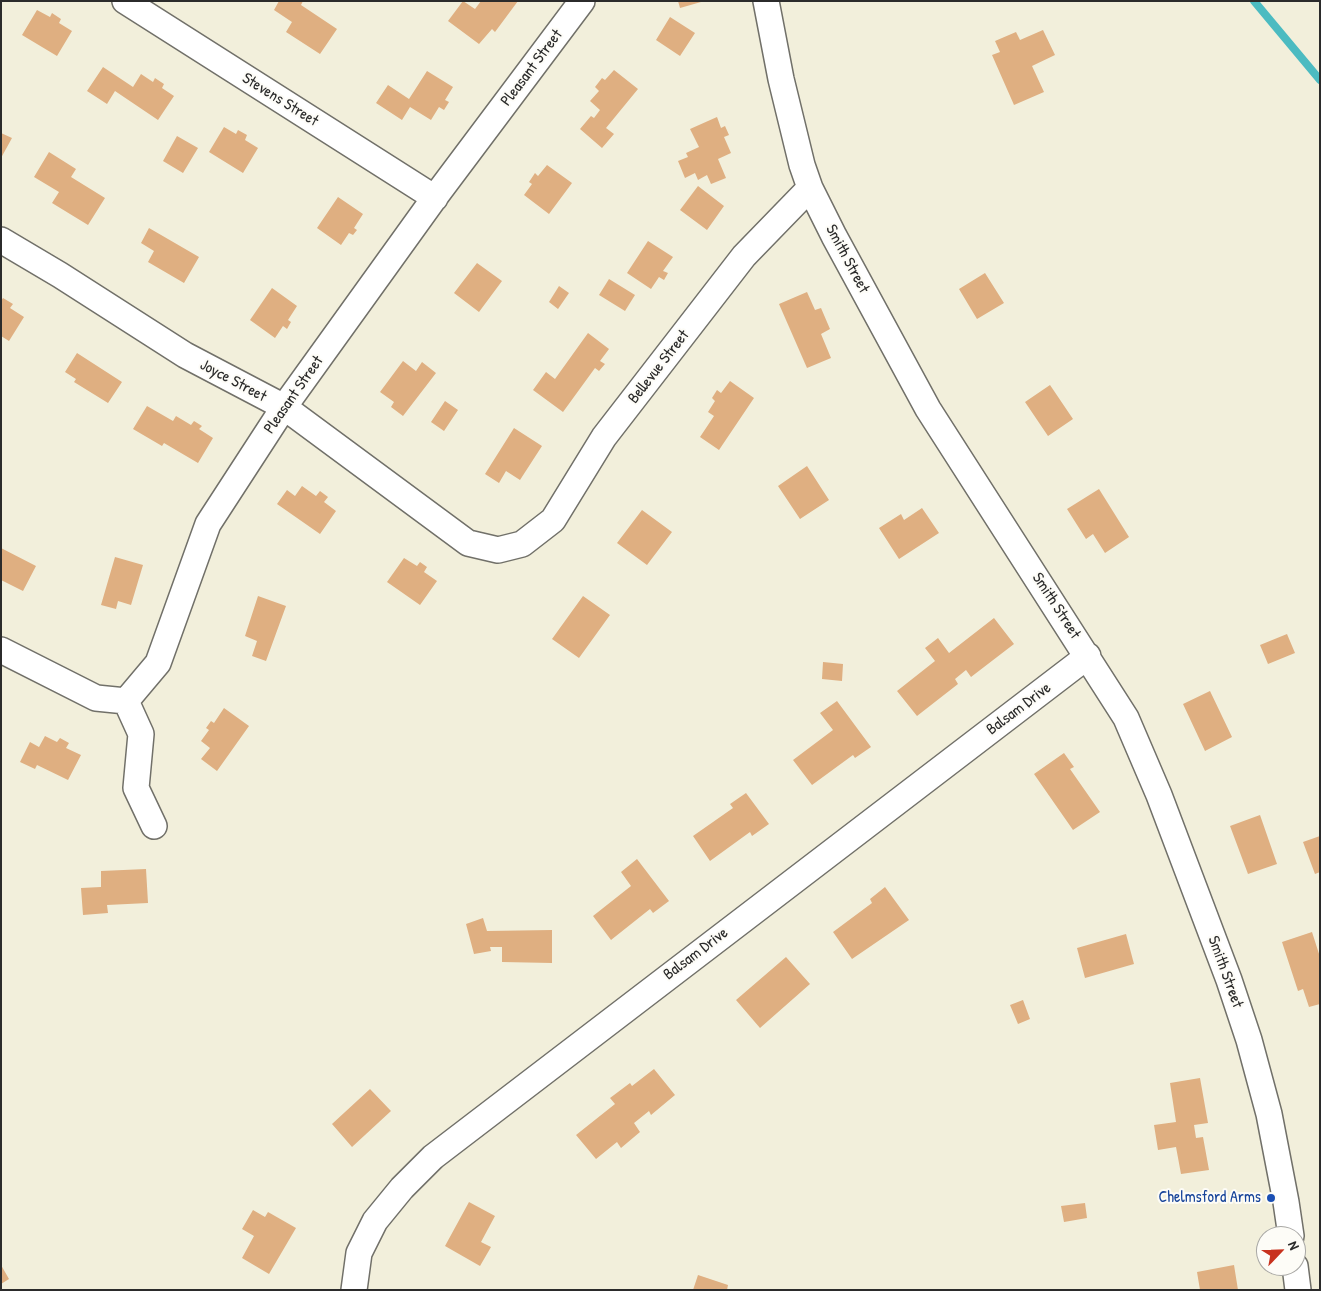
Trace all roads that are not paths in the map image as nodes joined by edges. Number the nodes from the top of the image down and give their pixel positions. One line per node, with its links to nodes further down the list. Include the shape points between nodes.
1 (125, 1): 5 (street, Stevens Street)
2 (582, 1): 5 (street, Pleasant Street)
3 (766, 1): 4 (street, Smith Street, via 780,79)
4 (810, 188): 8 (street, Bellevue Street, via 744,256 604,437 553,520 522,544); 10 (street, Smith Street, via 928,409)
5 (435, 198): 7 (street, Pleasant Street)
6 (1, 240): 7 (street, Joyce Street, via 185,356)
7 (284, 408): 8 (street, Joyce Street, via 468,543 498,550); 11 (street, Pleasant Street, via 208,524 158,662)
8 (513, 546)
9 (1, 650): 11 (street, via 96,698)
10 (1088, 656): 13 (street, Smith Street, via 1126,718 1228,980 1249,1040 1268,1114); 15 (street, Balsam Drive, via 433,1157 375,1221 359,1253)
11 (126, 701): 12 (street, via 141,734 136,788)
12 (154, 826)
13 (1290, 1226)
14 (1296, 1276): 16 (street)
15 (354, 1290)
16 (1298, 1290)

